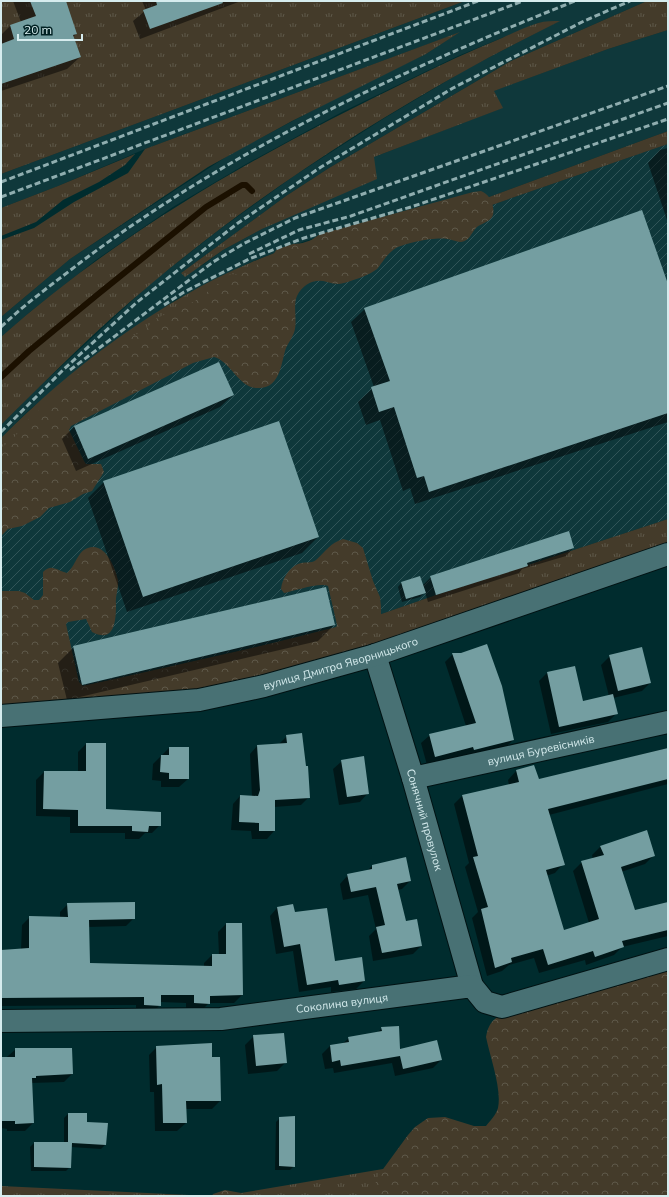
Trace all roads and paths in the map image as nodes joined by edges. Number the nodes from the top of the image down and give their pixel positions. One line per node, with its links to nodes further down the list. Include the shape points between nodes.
1 (668, 554): 2 (street, вулиця Дмитра Яворницького)
2 (375, 655): 3 (street, вулиця Дмитра Яворницького, via 264,686 198,700); 5 (street, Сонячний провулок)
3 (1, 716)
4 (668, 722): 5 (street, вулиця Буревісників)
5 (413, 778): 7 (street, Сонячний провулок)
6 (668, 959): 7 (street, via 502,1007 485,1002)
7 (472, 986): 8 (street, Соколина вулиця, via 221,1019)
8 (1, 1021)

